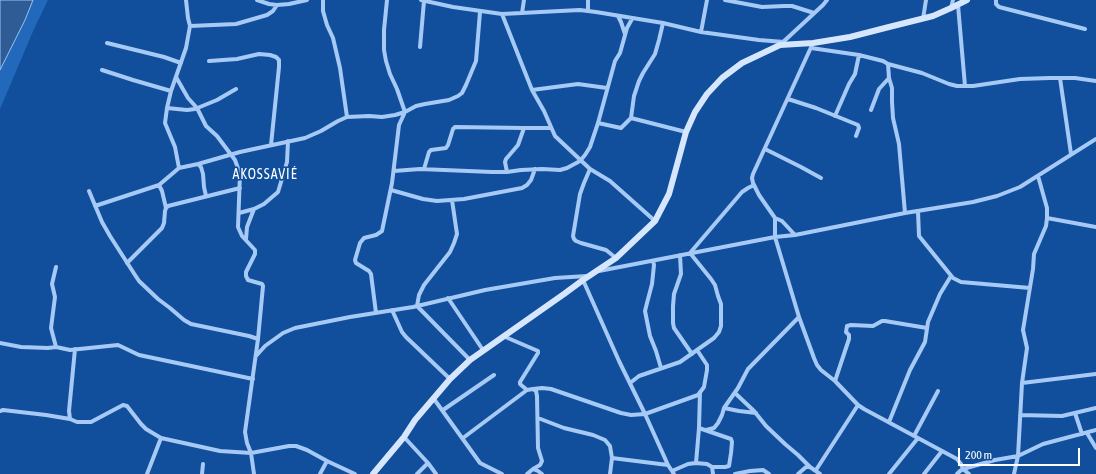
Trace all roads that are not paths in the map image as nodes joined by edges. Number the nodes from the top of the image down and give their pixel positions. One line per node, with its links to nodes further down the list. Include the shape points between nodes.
1 (186, 0): 29 (street)
2 (257, 0): 17 (street)
3 (307, 0): 15 (street)
4 (323, 0): 57 (street, via 323,11 340,68)
5 (387, 0): 55 (street, via 384,50 390,74)
6 (524, 0): 22 (street)
7 (588, 0): 20 (street)
8 (707, 0): 31 (street)
9 (725, 0): 23 (street, via 762,7 792,6)
10 (827, 0): 23 (street)
11 (926, 0): 27 (street)
12 (953, 0): 19 (street)
13 (967, 0): 18 (street)
14 (996, 0): 30 (street, via 996,4 1000,6)
15 (296, 1): 17 (street)
16 (425, 1): 21 (street); 36 (street)
17 (277, 5): 29 (street, via 267,15 236,24)
18 (958, 5): 19 (street); 46 (street)
19 (951, 8): 27 (street)
20 (588, 11): 22 (street); 25 (street)
21 (480, 12): 24 (street); 55 (street, via 476,61 462,93 449,100 416,106)
22 (522, 13): 24 (street)
23 (814, 13): 34 (street)
24 (502, 14): 49 (street)
25 (618, 16): 26 (street); 32 (street)
26 (632, 19): 28 (street); 32 (street)
27 (923, 19): 35 (street)
28 (663, 23): 31 (street); 58 (street, via 655,54 639,81)
29 (190, 26): 39 (street)
30 (1086, 29)
31 (701, 32): 34 (street)
32 (625, 34): 47 (street)
33 (107, 43): 39 (street)
34 (782, 43): 35 (street); 62 (street, via 742,64 722,78 707,94)
35 (812, 45): 37 (street); 51 (street)
36 (420, 46)
37 (859, 55): 40 (street); 56 (street, via 855,74 848,84)
38 (209, 60): 66 (street, via 237,59 259,54 276,57 279,60)
39 (181, 63): 42 (street)
40 (888, 64): 43 (street); 46 (street, via 922,73 949,84)
41 (102, 70): 50 (street)
42 (176, 77): 50 (street); 53 (street)
43 (889, 78): 54 (street); 92 (street, via 893,118 899,144)
44 (1060, 78): 45 (street); 46 (street, via 1020,79); 69 (street)
45 (1096, 81)
46 (965, 86)
47 (607, 88): 49 (street, via 578,84); 59 (street)
48 (236, 89): 53 (street)
49 (532, 90): 61 (street)
50 (171, 91): 52 (street)
51 (788, 99): 56 (street); 67 (street)
52 (167, 108): 53 (street); 72 (street, via 166,123)
53 (197, 108): 68 (street, via 206,126)
54 (871, 110)
55 (405, 112): 57 (street, via 382,117); 76 (street, via 399,125)
56 (836, 116): 63 (street, via 858,126)
57 (347, 117): 65 (street, via 316,134)
58 (631, 118): 59 (street, via 621,128); 62 (street)
59 (598, 123): 70 (street, via 590,147)
60 (524, 128): 61 (street); 73 (street, via 455,127 446,148 429,152); 77 (street, via 518,145 506,159)
61 (551, 128): 70 (street, via 555,136)
62 (686, 132): 95 (street, via 669,194)
63 (856, 136)
64 (1096, 139): 69 (street)
65 (288, 142): 66 (street); 89 (street, via 287,162 278,191)
66 (271, 145): 68 (street)
67 (765, 150): 79 (street); 81 (street, via 753,174)
68 (231, 154): 71 (street); 82 (street, via 240,174)
69 (1071, 154): 78 (street)
70 (580, 161): 74 (street, via 560,170); 75 (street)
71 (198, 164): 72 (street); 85 (street, via 203,174)
72 (179, 168): 80 (street)
73 (424, 169): 76 (street); 77 (street)
74 (535, 169): 77 (street); 86 (street, via 525,187)
75 (590, 169): 95 (street, via 610,181); 102 (street, via 580,194 573,236 576,241 606,250)
76 (394, 171): 83 (street)
77 (507, 172)
78 (1038, 176): 90 (street, via 997,196); 94 (street, via 1047,208)
79 (822, 178)
80 (159, 185): 87 (street); 88 (street)
81 (754, 185): 93 (street); 100 (street, via 742,192)
82 (240, 188): 85 (street); 91 (street)
83 (391, 190): 86 (street, via 423,199); 113 (street, via 382,231 364,238 360,243 356,260 356,263 371,274)
84 (89, 191): 87 (street)
85 (206, 196): 88 (street)
86 (452, 200): 111 (street, via 457,234 450,252 424,285)
87 (95, 206): 104 (street)
88 (166, 208): 104 (street, via 162,228)
89 (254, 209): 91 (street); 99 (street, via 247,227)
90 (918, 211): 92 (street); 107 (street, via 919,236)
91 (239, 213): 99 (street, via 238,227)
92 (905, 213): 97 (street)
93 (776, 218): 97 (street); 98 (street)
94 (1047, 218): 96 (street); 109 (street, via 1034,254)
95 (655, 221): 102 (street)
96 (1096, 227)
97 (795, 235): 98 (street)
98 (775, 237): 100 (street); 114 (street)
99 (246, 239): 117 (street, via 255,250 255,254 246,276 248,280 263,286)
100 (690, 253): 101 (street); 122 (street, via 715,285 721,304 719,332)
101 (680, 255): 103 (street); 123 (street, via 681,274 672,306 673,323)
102 (616, 258): 106 (street)
103 (653, 260): 106 (street); 126 (street, via 652,284 646,311 650,336)
104 (127, 263): 117 (street, via 149,292 188,323)
105 (56, 267): 119 (street, via 52,284 55,296 51,324)
106 (597, 271): 108 (street)
107 (951, 276): 109 (street, via 961,282); 115 (street, via 940,294)
108 (586, 278): 110 (street, via 556,278); 116 (street); 132 (street)
109 (1030, 288): 133 (street, via 1024,330 1027,348)
110 (448, 298): 111 (street); 121 (street)
111 (417, 306): 112 (street); 125 (street)
112 (392, 310): 113 (street); 130 (street, via 406,337)
113 (376, 313): 124 (street, via 294,328 265,346)
114 (799, 317): 131 (street, via 817,365); 138 (street, via 748,369)
115 (927, 328): 131 (street, via 885,321 873,326 847,326 849,339); 151 (street, via 925,342 910,370)
116 (503, 336): 121 (street); 135 (street, via 538,351 520,382)
117 (258, 339): 124 (street)
118 (0, 343): 119 (street, via 21,347)
119 (56, 348): 120 (street)
120 (75, 349): 129 (street, via 118,345 139,355); 149 (street)
121 (483, 350): 125 (street)
122 (697, 350): 123 (street); 137 (street, via 707,364 704,387)
123 (692, 354): 126 (street, via 680,362)
124 (256, 356): 129 (street)
125 (470, 360): 130 (street)
126 (661, 368): 132 (street, via 639,376)
127 (1096, 374): 133 (street)
128 (494, 375): 143 (street)
129 (253, 379): 163 (street, via 245,432)
130 (450, 379): 139 (street)
131 (835, 381): 140 (street)
132 (630, 383): 147 (street)
133 (1022, 383): 148 (street)
134 (533, 389): 135 (street); 147 (street, via 551,389 621,413); 150 (street, via 536,390)
135 (526, 390): 160 (street)
136 (938, 391): 158 (street)
137 (700, 392): 147 (street, via 698,395); 152 (street)
138 (735, 393): 141 (street); 145 (street)
139 (434, 398): 143 (street); 157 (street)
140 (858, 405): 151 (street); 175 (street)
141 (724, 408): 145 (street); 153 (street, via 716,426)
142 (1096, 408): 146 (street)
143 (443, 410): 160 (street)
144 (0, 411): 149 (street)
145 (756, 413): 172 (street, via 766,426)
146 (1075, 413): 148 (street, via 1058,416); 156 (street)
147 (645, 414): 170 (street)
148 (1020, 416): 164 (street)
149 (70, 418): 159 (street, via 77,422 91,422 123,405 129,408 146,429)
150 (538, 418): 165 (street, via 605,440 610,446); 174 (street, via 538,448 542,461)
151 (889, 422): 158 (street)
152 (699, 428): 153 (street); 168 (street)
153 (706, 430): 171 (street, via 728,437 732,442 728,466)
154 (1096, 430): 155 (street)
155 (1088, 433): 156 (street); 161 (street)
156 (1082, 434): 164 (street, via 1043,444)
157 (404, 437): 167 (street); 177 (street)
158 (916, 437): 162 (street); 194 (street)
159 (161, 438): 163 (street, via 220,451); 178 (street)
160 (463, 438): 185 (street, via 480,463)
161 (1096, 448)
162 (942, 451): 173 (street, via 957,459); 195 (street)
163 (251, 453): 166 (street, via 296,446); 180 (street)
164 (1018, 456): 173 (street); 198 (street)
165 (612, 458): 170 (street); 188 (street)
166 (327, 461): 181 (street); 182 (street)
167 (428, 462): 183 (street); 184 (street)
168 (696, 463): 171 (street); 176 (street)
169 (203, 464): 179 (street)
170 (668, 465): 176 (street)
171 (712, 467): 189 (street)
172 (810, 467): 175 (street); 192 (street, via 806,467)
173 (963, 469): 196 (street); 197 (street)
174 (533, 470): 186 (street); 187 (street)
175 (816, 470): 193 (street)
176 (673, 472)
177 (376, 473)
178 (146, 474)
179 (202, 474)
180 (254, 474)
181 (320, 474)
182 (355, 474)
183 (417, 474)
184 (436, 474)
185 (502, 474)
186 (527, 474)
187 (542, 474)
188 (610, 474)
189 (713, 474)
190 (736, 474): 191 (street, via 762,470)
191 (769, 474)
192 (798, 474)
193 (820, 474)
194 (890, 474)
195 (924, 474)
196 (957, 474)
197 (969, 474)
198 (1014, 474)

